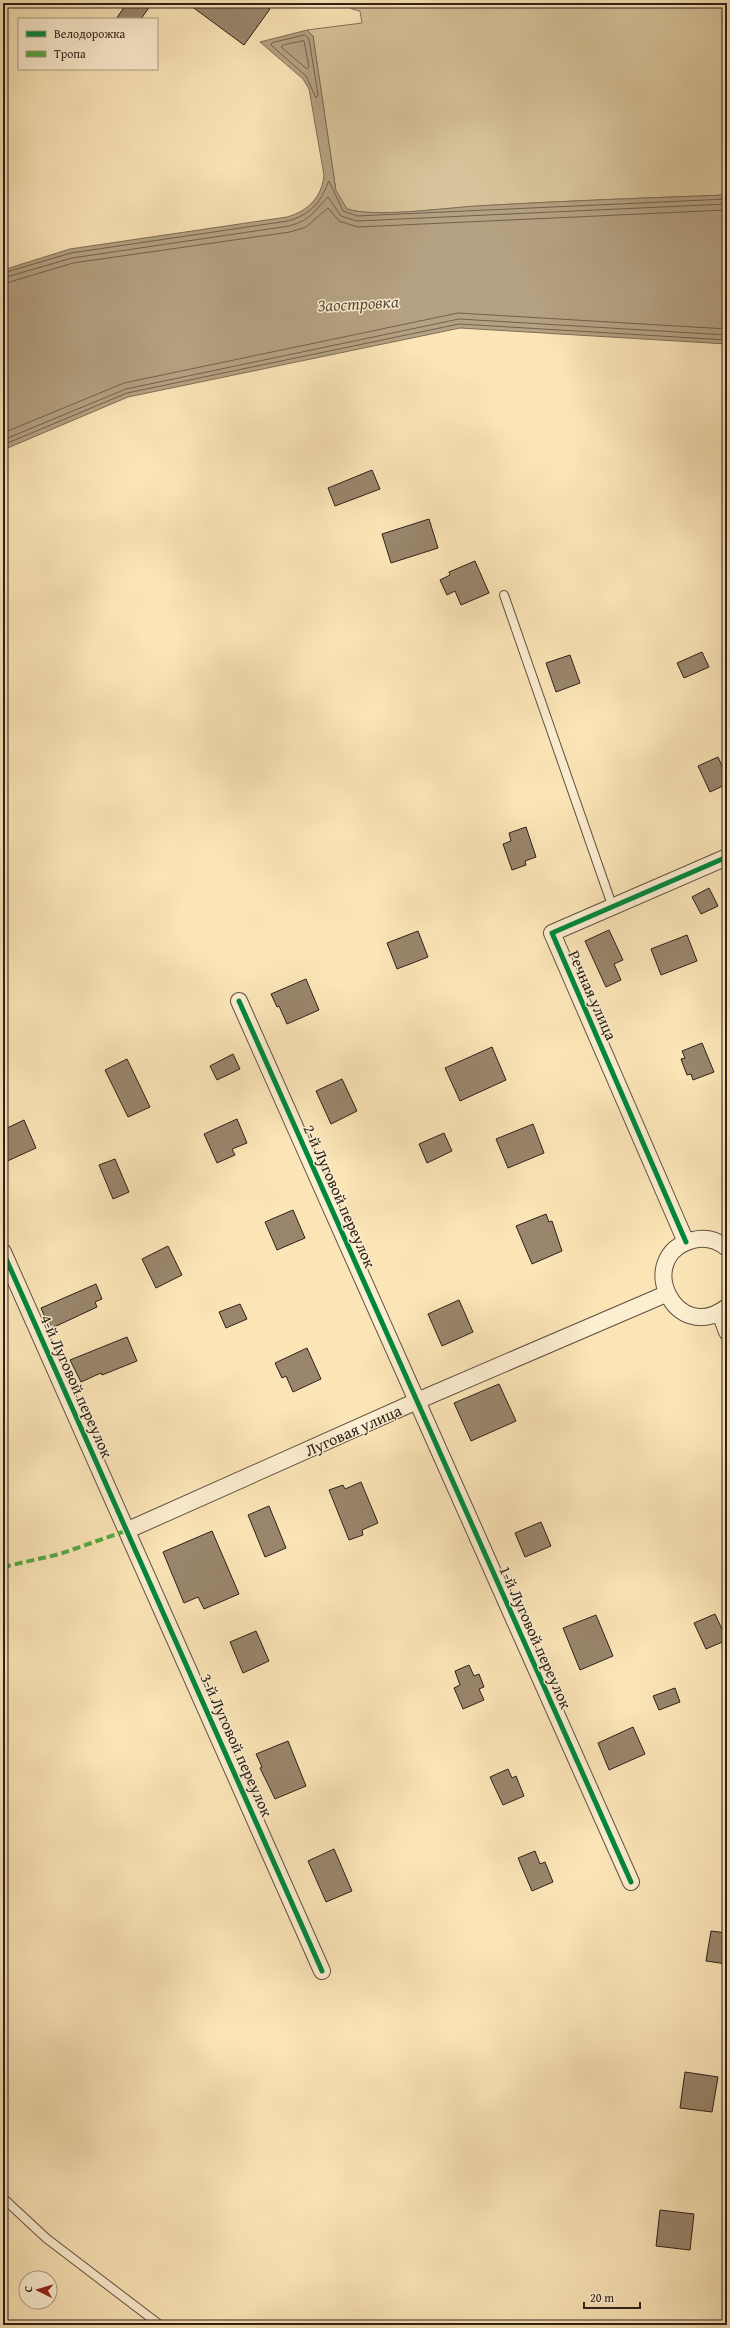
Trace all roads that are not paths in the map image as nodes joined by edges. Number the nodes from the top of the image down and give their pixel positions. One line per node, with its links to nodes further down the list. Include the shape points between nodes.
1 (504, 596): 3 (lane)
2 (727, 857): 3 (street, Речная улица)
3 (613, 908): 5 (street, Речная улица, via 552,933)
4 (239, 1001): 11 (street, 2-й Луговой переулок)
5 (686, 1242): 6 (street, via 698,1238 711,1239); 8 (street, via 676,1248 666,1264 663,1282)
6 (727, 1248)
7 (3, 1252): 12 (street, 4-й Луговой переулок)
8 (666, 1294): 9 (street, via 673,1305 695,1316 708,1317); 11 (street, Луговая улица)
9 (723, 1310): 10 (street)
10 (727, 1332)
11 (418, 1401): 12 (street, Луговая улица); 13 (street, 1-й Луговой переулок)
12 (128, 1530): 14 (street, 3-й Луговой переулок)
13 (630, 1882)
14 (322, 1971)
15 (3, 2198): 16 (lane, via 46,2238)
16 (160, 2325)

